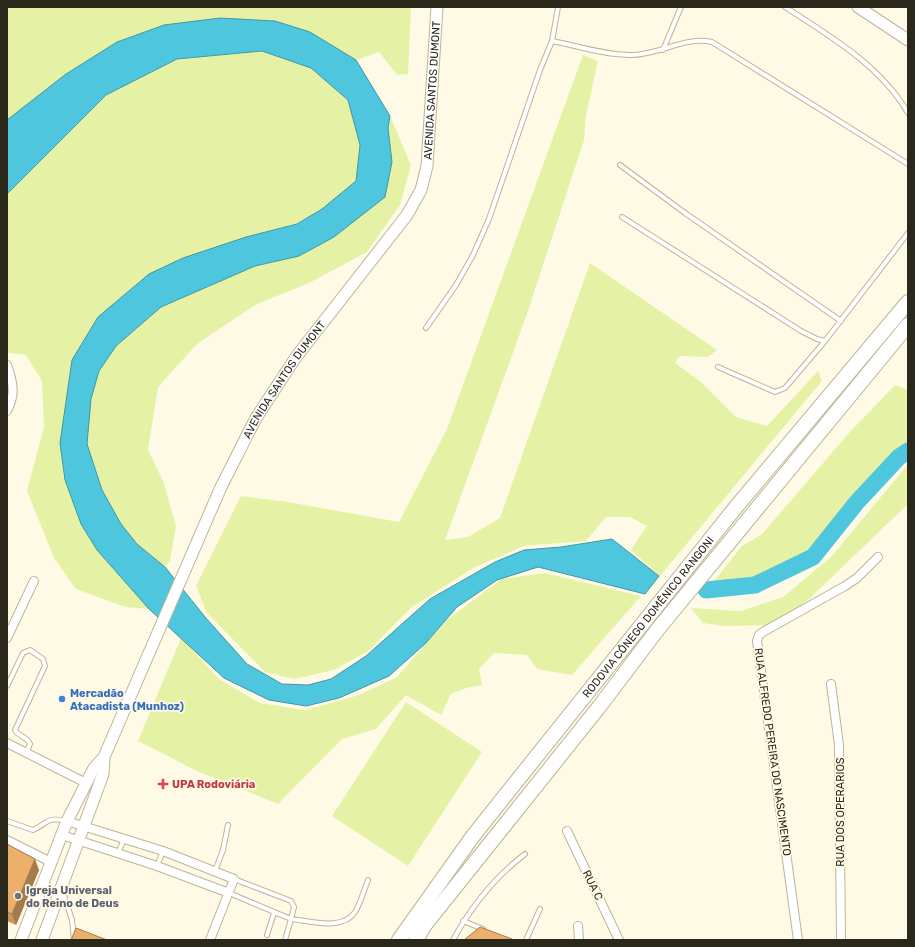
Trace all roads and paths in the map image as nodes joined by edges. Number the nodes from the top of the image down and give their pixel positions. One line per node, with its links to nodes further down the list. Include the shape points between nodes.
1 (437, 7): 30 (main road, AVENIDA SANTOS DUMONT, via 427,166 421,190 407,215 296,358 256,418 221,487)
2 (558, 7): 7 (lane)
3 (681, 7): 8 (lane)
4 (785, 7): 9 (lane, via 868,65 887,82)
5 (858, 7): 6 (main road)
6 (908, 40)
7 (552, 42): 8 (lane, via 618,55); 18 (lane, via 489,219 470,261)
8 (663, 50): 10 (lane, via 693,40 712,42)
9 (908, 113)
10 (908, 164)
11 (620, 165): 16 (lane)
12 (622, 217): 19 (lane, via 801,331)
13 (908, 232): 16 (lane)
14 (908, 294): 15 (highway)
15 (906, 304): 65 (highway, RODOVIA CÔNEGO DOMÊNICO RANGONI, via 736,507 473,836)
16 (841, 321): 19 (lane)
17 (908, 325): 66 (highway, RODOVIA CÔNEGO DOMÊNICO RANGONI, via 658,629 424,926)
18 (426, 328)
19 (825, 341): 21 (lane, via 785,388 775,392)
20 (7, 365): 22 (street, via 13,382 12,402)
21 (718, 367)
22 (7, 411)
23 (878, 557): 71 (street, RUA ALFREDO PEREIRA DO NASCIMENTO, via 857,578 763,632 757,641)
24 (34, 581): 25 (street)
25 (7, 638)
26 (831, 684): 72 (street, RUA DOS OPERARIOS, via 840,745)
27 (7, 686): 29 (lane, via 23,652 30,650 43,659 45,666 15,730 30,744)
28 (7, 743): 29 (street)
29 (26, 753): 31 (street)
30 (104, 757): 31 (main road, AVENIDA SANTOS DUMONT); 35 (main road, AVENIDA SANTOS DUMONT, via 103,774)
31 (86, 783): 33 (main road, AVENIDA SANTOS DUMONT)
32 (7, 821): 33 (lane, via 33,830 54,818)
33 (67, 821): 35 (street); 37 (main road, AVENIDA SANTOS DUMONT)
34 (228, 825): 47 (lane)
35 (84, 826): 38 (street); 40 (main road, AVENIDA SANTOS DUMONT)
36 (567, 831): 70 (street, RUA C)
37 (62, 835): 40 (street); 44 (main road, AVENIDA SANTOS DUMONT)
38 (124, 839): 41 (street); 42 (lane)
39 (7, 840): 44 (street)
40 (79, 841): 42 (street); 46 (main road, AVENIDA SANTOS DUMONT)
41 (162, 851): 45 (lane); 47 (street)
42 (118, 853): 45 (street)
43 (525, 854): 56 (lane, via 491,886)
44 (51, 862): 46 (main road); 48 (main road, AVENIDA SANTOS DUMONT)
45 (157, 866): 52 (street)
46 (67, 870): 51 (main road, AVENIDA SANTOS DUMONT)
47 (215, 871): 49 (street)
48 (45, 876): 51 (main road); 60 (main road, AVENIDA SANTOS DUMONT)
49 (234, 878): 52 (street); 55 (lane, via 291,900 294,907)
50 (368, 880): 55 (lane, via 355,912 340,924)
51 (62, 885): 61 (main road, AVENIDA SANTOS DUMONT); 62 (lane, via 72,920)
52 (229, 893): 54 (lane); 63 (street)
53 (540, 909): 68 (lane)
54 (274, 912): 55 (lane); 59 (lane)
55 (291, 919): 64 (lane)
56 (463, 921): 58 (lane); 67 (lane)
57 (578, 926): 69 (street)
58 (490, 932)
59 (267, 935)
60 (21, 940)
61 (42, 940)
62 (74, 940)
63 (210, 940)
64 (285, 940)
65 (399, 940)
66 (416, 940)
67 (453, 940)
68 (526, 940)
69 (579, 940)
70 (619, 940)
71 (798, 940)
72 (842, 940)

